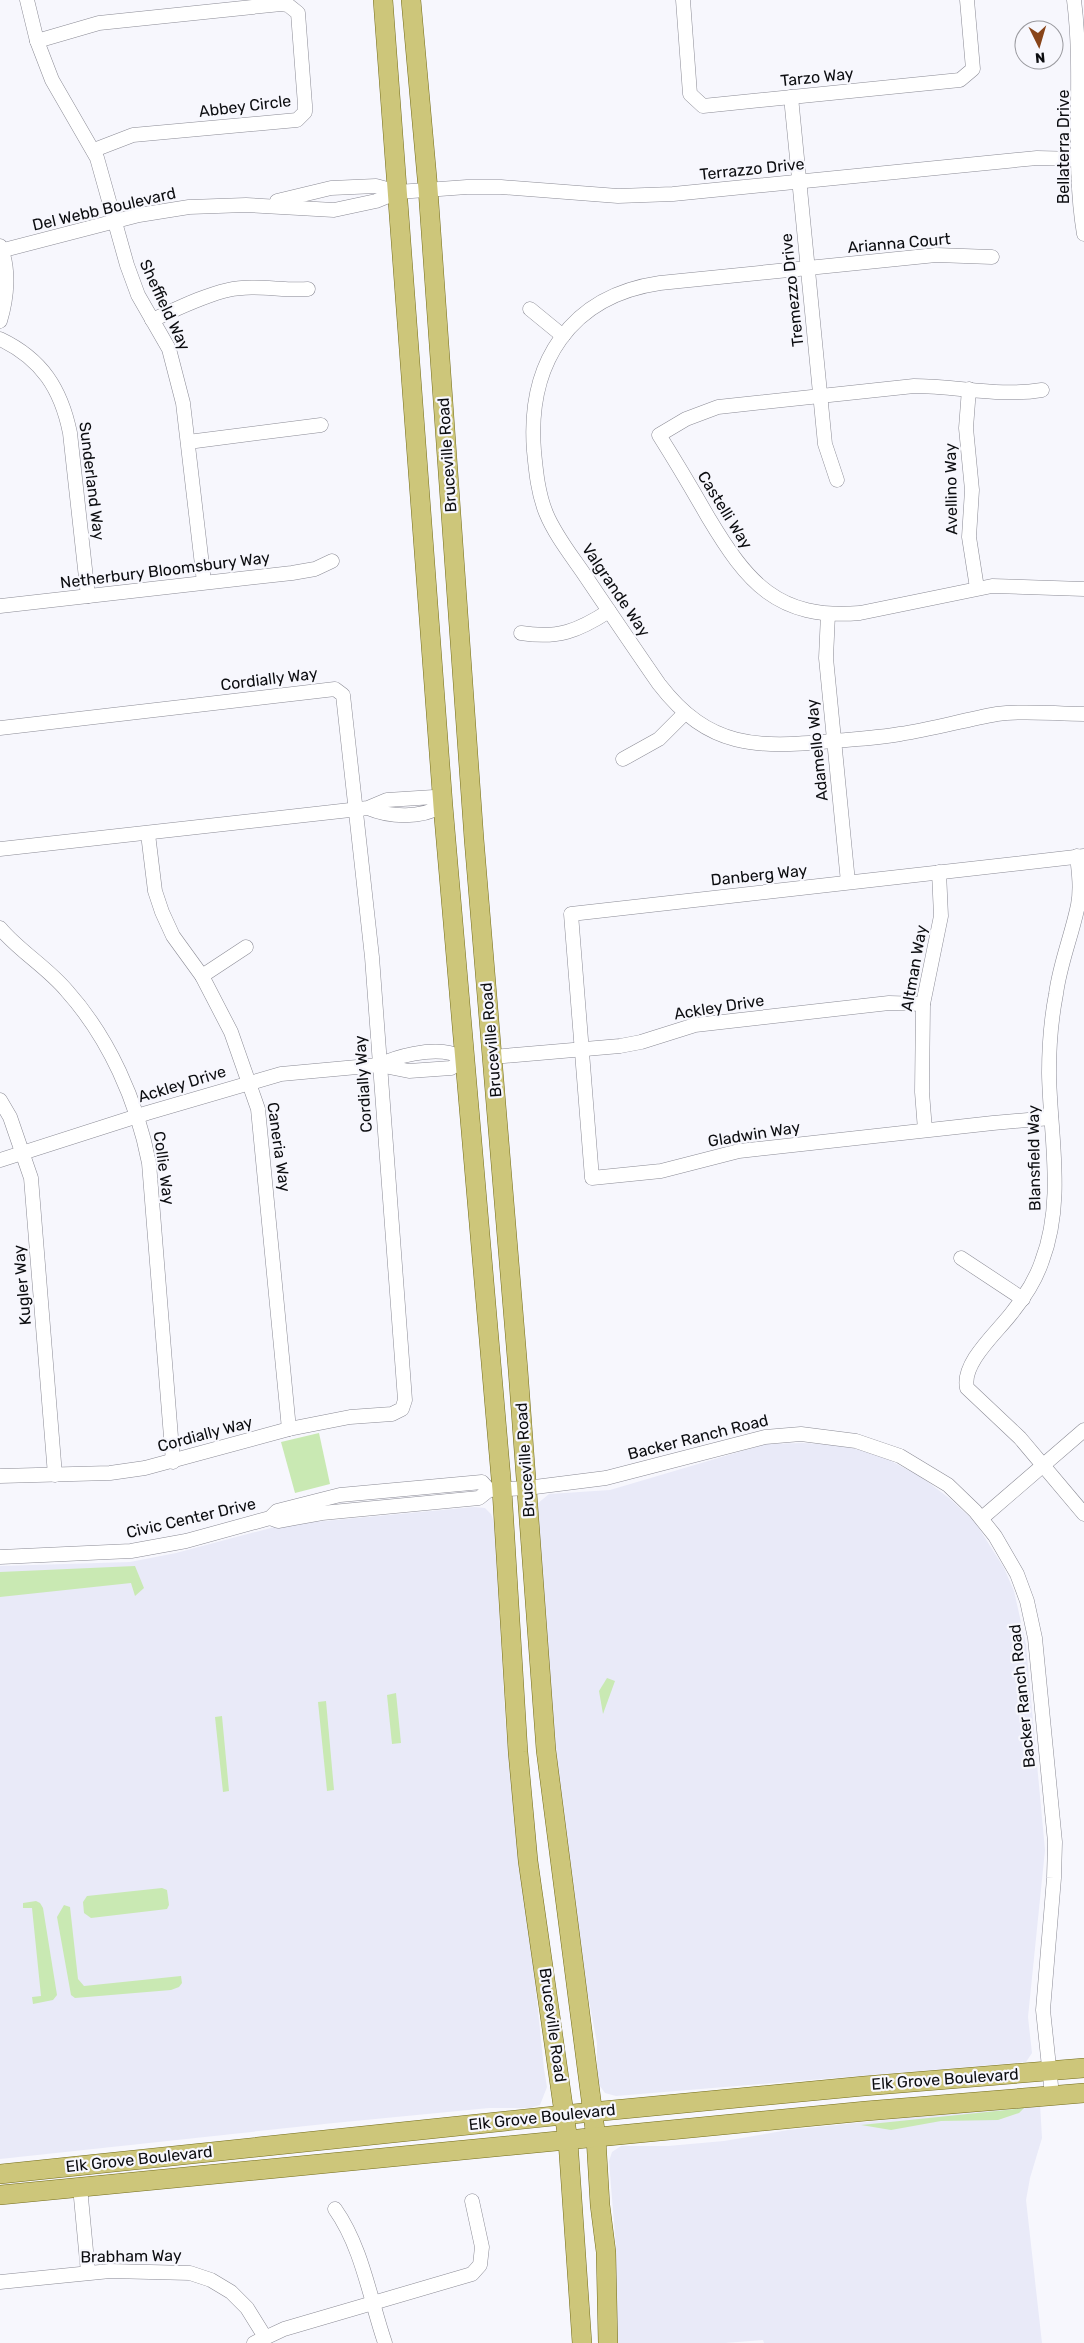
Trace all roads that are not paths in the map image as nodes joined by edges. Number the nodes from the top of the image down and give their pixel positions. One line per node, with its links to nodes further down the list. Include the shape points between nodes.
1 (27, 0): 7 (street, Sheffield Way)
2 (383, 0): 13 (main road, Bruceville Road)
3 (412, 0): 12 (main road, Bruceville Road)
4 (683, 0): 8 (street, Tarzo Way, via 690,94 696,100 703,106)
5 (967, 0): 8 (street, Tarzo Way, via 973,68 960,80)
6 (1074, 0): 10 (street, Bellaterra Drive, via 1081,55)
7 (38, 41): 9 (street, Sheffield Way, via 52,80); 9 (street, Abbey Circle, via 100,23 159,16 281,4 298,13 305,112 297,120 140,134)
8 (791, 97): 11 (street, Tremezzo Drive)
9 (94, 150): 15 (street, Sheffield Way)
10 (1080, 158): 11 (street, Terrazzo Drive, via 1037,158); 16 (street, Bellaterra Drive)
11 (799, 182): 12 (street, Terrazzo Drive, via 640,196 501,187); 19 (street, Tremezzo Drive)
12 (428, 190): 13 (street, Del Webb Boulevard); 53 (main road, Bruceville Road)
13 (398, 192): 14 (street, Del Webb Boulevard, via 376,186 331,188); 14 (street, Del Webb Boulevard, via 376,201 334,210); 46 (main road, Bruceville Road)
14 (246, 205): 15 (street, Del Webb Boulevard, via 173,209)
15 (116, 221): 17 (street, Del Webb Boulevard); 22 (street, Sheffield Way, via 127,265)
16 (1084, 234)
17 (1, 249): 23 (street, via 6,285)
18 (992, 257): 19 (street, Arianna Court, via 936,256)
19 (808, 268): 24 (street, Valgrande Way, via 646,285 600,303); 28 (street, Tremezzo Drive)
20 (308, 289): 22 (street, via 263,287 228,290)
21 (530, 310): 24 (street)
22 (152, 320): 30 (street, Sheffield Way, via 169,349 183,403)
23 (0, 321)
24 (563, 336): 38 (street, Valgrande Way, via 548,359 534,399 532,420 536,476 540,496 556,532)
25 (0, 339): 36 (street, Sunderland Way, via 36,362 53,383 65,409)
26 (969, 389): 27 (street, Castelli Way, via 1006,393); 28 (street, Castelli Way, via 914,386); 34 (street, Avellino Way, via 966,428 972,490 969,537)
27 (1042, 390)
28 (820, 395): 31 (street, Tremezzo Drive, via 826,444); 39 (street, Castelli Way, via 718,407 686,419 659,435 732,557 745,573 789,604)
29 (321, 425): 30 (street)
30 (188, 442): 33 (street, Sheffield Way)
31 (837, 480)
32 (332, 561): 33 (street, Netherbury Bloomsbury Way, via 315,569)
33 (204, 582): 36 (street, Netherbury Bloomsbury Way)
34 (977, 588): 35 (street, Castelli Way, via 1005,585); 39 (street, Castelli Way, via 860,613)
35 (1084, 589)
36 (88, 596): 37 (street, Netherbury Bloomsbury Way)
37 (0, 606)
38 (609, 611): 40 (street, via 569,632 539,636); 41 (street, Valgrande Way, via 659,684)
39 (828, 614): 44 (street, Adamello Way, via 826,658)
40 (521, 633)
41 (686, 713): 44 (street, Valgrande Way, via 707,728 746,743 783,746); 45 (street, via 659,740)
42 (1084, 714): 44 (street, Valgrande Way, via 998,714 899,734)
43 (0, 728): 47 (street, Cordially Way, via 335,688 343,695)
44 (834, 741): 52 (street, Adamello Way)
45 (623, 759)
46 (444, 806): 47 (street, via 431,813 396,816); 53 (main road, Bruceville Road, via 455,808 463,818 469,876); 60 (main road, Bruceville Road)
47 (362, 809): 48 (street); 61 (street, Cordially Way)
48 (148, 834): 49 (street); 56 (street, Caneria Way, via 155,891 162,912 173,936)
49 (0, 850)
50 (1080, 856): 51 (street, Danberg Way); 65 (street, Blansfield Way, via 1078,906 1060,968 1051,1033)
51 (939, 872): 52 (street, Danberg Way); 57 (street, Altman Way, via 941,916)
52 (848, 882): 58 (street, Danberg Way, via 571,914)
53 (481, 911): 59 (main road, Bruceville Road)
54 (0, 928): 64 (street, Collie Way, via 67,990 92,1022 111,1055)
55 (246, 947): 56 (street)
56 (202, 976): 62 (street, Caneria Way, via 231,1032)
57 (923, 1004): 58 (street, Ackley Drive, via 890,1003 695,1025 641,1042); 66 (street, Altman Way)
58 (582, 1048): 59 (street, Ackley Drive); 66 (street, Gladwin Way, via 592,1178 661,1171 739,1151)
59 (492, 1057): 69 (main road, Bruceville Road)
60 (464, 1060): 61 (street, Ackley Drive, via 451,1068 409,1071); 69 (main road, Bruceville Road, via 482,1077 489,1133); 79 (main road, Bruceville Road)
61 (379, 1065): 62 (street, Ackley Drive, via 307,1070); 72 (street, Cordially Way, via 404,1405 392,1414 350,1417)
62 (249, 1082): 64 (street, Ackley Drive); 72 (street, Caneria Way, via 262,1129)
63 (0, 1100): 67 (street, Kugler Way)
64 (137, 1116): 67 (street, Ackley Drive); 74 (street, Collie Way, via 149,1163)
65 (1051, 1118): 66 (street, Gladwin Way); 71 (street, Blansfield Way, via 1055,1186 1050,1237 1042,1261)
66 (925, 1130)
67 (24, 1153): 68 (street, Ackley Drive); 76 (street, Kugler Way, via 31,1178)
68 (0, 1160)
69 (502, 1170): 78 (main road, Bruceville Road)
70 (961, 1258): 71 (street)
71 (1022, 1299): 75 (street, Blansfield Way, via 979,1353 965,1380 972,1394 1020,1438)
72 (289, 1428): 74 (street, Cordially Way)
73 (1084, 1430): 75 (street)
74 (173, 1462): 76 (street, Cordially Way, via 110,1473)
75 (1043, 1466): 80 (street); 81 (street)
76 (55, 1475): 77 (street, Cordially Way)
77 (0, 1476)
78 (528, 1488): 79 (street, Civic Center Drive); 81 (street, Backer Ranch Road, via 606,1478 765,1437 801,1434 829,1436 883,1449 917,1465 948,1486); 84 (main road, Bruceville Road)
79 (495, 1490): 82 (street, Civic Center Drive, via 479,1498 322,1513 278,1521 270,1518 131,1552); 83 (main road, Bruceville Road)
80 (1084, 1514)
81 (982, 1518): 88 (street, Backer Ranch Road, via 1017,1574 1035,1638 1055,1842 1044,1992 1044,2029)
82 (0, 1557)
83 (511, 1629): 84 (main road, Bruceville Road, via 520,1660 526,1725 537,1744); 85 (main road, Bruceville Road)
84 (546, 1750): 86 (main road, Bruceville Road)
85 (520, 1768): 86 (main road, Bruceville Road, via 529,1766 539,1778 549,1860); 92 (main road, Bruceville Road, via 528,1861)
86 (563, 1888): 91 (main road, Bruceville Road)
87 (1084, 2068): 88 (main road, Elk Grove Boulevard)
88 (1050, 2072): 90 (street, Backer Ranch Road); 91 (main road, Elk Grove Boulevard)
89 (1084, 2093): 90 (main road, Elk Grove Boulevard)
90 (1052, 2096): 93 (main road, Elk Grove Boulevard)
91 (592, 2112): 92 (main road, Elk Grove Boulevard); 93 (main road, Bruceville Road)
92 (565, 2115): 94 (main road, Bruceville Road); 95 (main road, Elk Grove Boulevard)
93 (596, 2138): 94 (main road, Elk Grove Boulevard); 106 (main road, Bruceville Road, via 606,2252)
94 (568, 2141): 96 (main road, Elk Grove Boulevard); 105 (main road, Bruceville Road)
95 (0, 2174)
96 (80, 2187): 97 (main road, Elk Grove Boulevard); 100 (street)
97 (0, 2195)
98 (472, 2201): 102 (street, via 482,2247 480,2266 472,2274)
99 (335, 2210): 102 (street, via 351,2237)
100 (88, 2272): 101 (street, Brabham Way); 103 (street, Brabham Way, via 178,2271 201,2276 222,2285 240,2300)
101 (0, 2282)
102 (372, 2304): 103 (street, via 284,2329); 104 (street)
103 (260, 2340)
104 (385, 2343)
105 (582, 2343)
106 (608, 2343)

